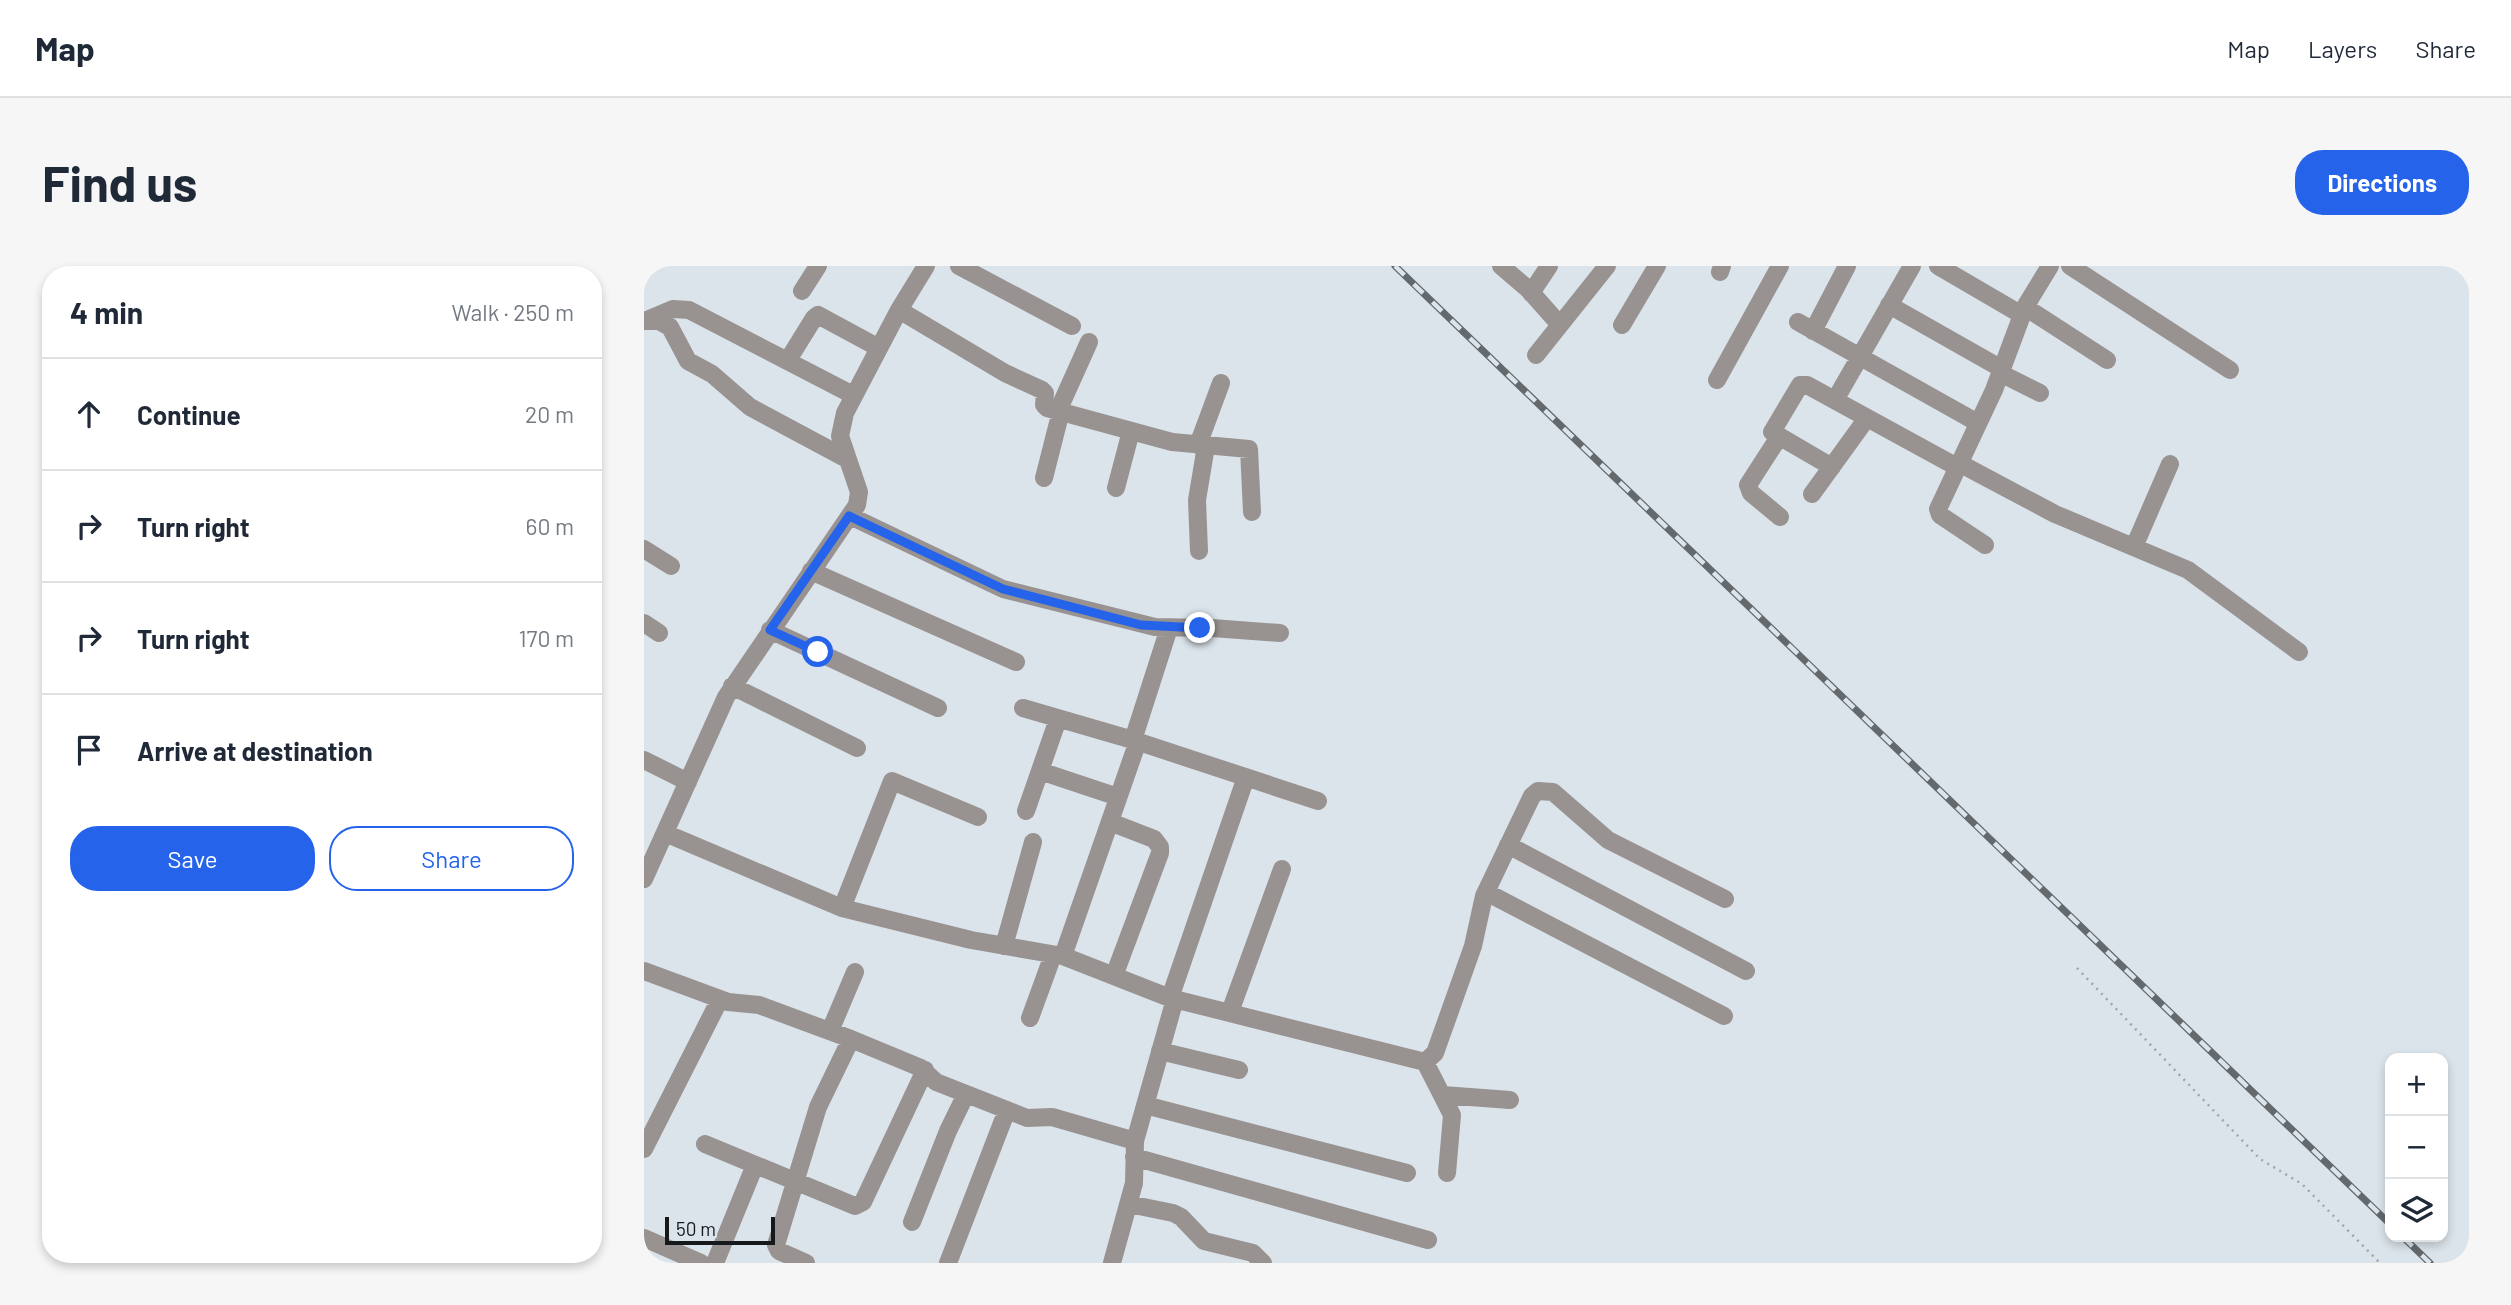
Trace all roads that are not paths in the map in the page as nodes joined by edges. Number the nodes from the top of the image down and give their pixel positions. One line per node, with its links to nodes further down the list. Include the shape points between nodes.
1 (818, 266): 14 (street)
2 (926, 266): 17 (street)
3 (959, 266): 22 (street)
4 (1501, 266): 15 (street)
5 (1549, 266): 15 (street)
6 (1607, 266): 20 (street)
7 (1657, 266): 21 (street)
8 (1780, 266): 31 (street)
9 (1847, 266): 26 (street, via 1806,327)
10 (1912, 266): 16 (street)
11 (1938, 266): 18 (street)
12 (2050, 266): 18 (street)
13 (2070, 266): 29 (street)
14 (802, 291)
15 (1531, 293): 20 (street)
16 (1889, 305): 26 (street); 30 (street)
17 (899, 310): 24 (street); 36 (street, via 1042,390 1044,405)
18 (2023, 311): 28 (street); 30 (street)
19 (644, 321): 27 (street, via 673,310 688,310); 42 (street, via 670,327 688,361 712,374 750,407)
20 (1560, 325): 25 (street)
21 (1622, 325)
22 (1072, 326)
23 (1089, 342): 36 (street)
24 (879, 348): 27 (street, via 818,315); 34 (street)
25 (1536, 355)
26 (1859, 356): 35 (street); 38 (street)
27 (788, 360): 34 (street)
28 (2107, 360)
29 (2230, 370)
30 (2001, 371): 33 (street); 38 (street)
31 (1717, 380)
32 (1221, 383): 41 (street)
33 (2040, 393)
34 (853, 395): 42 (street, via 840,436)
35 (1835, 400): 37 (street); 40 (street, via 1800,385 1773,429)
36 (1060, 411): 39 (street); 46 (street)
37 (1867, 418): 44 (street); 45 (street)
38 (1978, 423): 44 (street)
39 (1130, 431): 41 (street); 47 (street)
40 (1779, 437): 45 (street); 51 (street, via 1748,485 1751,493)
41 (1202, 445): 49 (street, via 1248,449); 55 (street)
42 (847, 459): 50 (street, via 859,492)
43 (2170, 464): 53 (street)
44 (1958, 465): 52 (street, via 1938,512); 53 (street)
45 (1832, 467): 48 (street)
46 (1044, 478)
47 (1116, 488)
48 (1812, 494)
49 (1252, 512)
50 (849, 516): 57 (street); 58 (street, via 1003,589)
51 (1780, 517)
52 (1985, 545)
53 (2134, 547): 61 (street, via 2188,570)
54 (644, 549): 56 (street)
55 (1199, 551)
56 (671, 566)
57 (811, 571): 59 (street); 62 (street)
58 (1169, 628): 60 (street); 67 (street)
59 (770, 630): 63 (street); 64 (street)
60 (1280, 633)
61 (2299, 652)
62 (1016, 662)
63 (732, 686): 68 (street); 72 (street)
64 (937, 708)
65 (1023, 708): 66 (street)
66 (1058, 719): 67 (street); 70 (street)
67 (1135, 741): 71 (street); 73 (street)
68 (857, 748)
69 (644, 760): 72 (street)
70 (1040, 771): 73 (street); 75 (street)
71 (1246, 777): 74 (street); 93 (street)
72 (688, 782): 78 (street)
73 (1118, 797): 77 (street)
74 (1318, 801)
75 (1026, 811)
76 (978, 817): 86 (street, via 891,781)
77 (1110, 822): 88 (street); 92 (street, via 1154,839 1160,847)
78 (665, 833): 81 (street); 86 (street)
79 (1033, 842): 87 (street)
80 (1508, 845): 84 (street); 85 (street, via 1532,796 1546,790 1608,839); 90 (street)
81 (648, 858): 83 (street)
82 (1282, 869): 95 (street)
83 (644, 879)
84 (1486, 892): 96 (street); 101 (street, via 1473,946 1435,1053)
85 (1725, 899)
86 (842, 908): 87 (street)
87 (1004, 946): 88 (street)
88 (1058, 955): 92 (street); 97 (street)
89 (644, 971): 94 (street)
90 (1746, 971)
91 (855, 972): 98 (street)
92 (1114, 976): 93 (street)
93 (1172, 998): 95 (street); 100 (street)
94 (720, 999): 98 (street, via 759,1005); 110 (street)
95 (1230, 1012): 101 (street)
96 (1724, 1016)
97 (1030, 1018)
98 (830, 1031): 99 (street)
99 (851, 1039): 102 (street); 115 (street, via 818,1107)
100 (1160, 1051): 103 (street); 107 (street)
101 (1425, 1062): 105 (street)
102 (925, 1070): 104 (street, via 936,1082); 115 (street, via 863,1202 855,1206)
103 (1239, 1070)
104 (966, 1094): 108 (street); 117 (street)
105 (1443, 1095): 106 (street); 114 (street, via 1452,1115)
106 (1510, 1100)
107 (1145, 1105): 111 (street); 113 (street)
108 (1007, 1110): 111 (street, via 1027,1118 1052,1117); 123 (street)
109 (705, 1144): 112 (street)
110 (644, 1149)
111 (1134, 1149): 116 (street); 119 (street)
112 (755, 1165): 115 (street); 121 (street)
113 (1407, 1173)
114 (1447, 1173)
115 (795, 1183): 122 (street, via 776,1248)
116 (1129, 1204): 124 (street); 125 (street, via 1173,1213 1204,1241 1253,1253)
117 (912, 1222)
118 (644, 1238): 120 (street)
119 (1428, 1240)
120 (701, 1263)
121 (715, 1263)
122 (806, 1263)
123 (948, 1263)
124 (1112, 1263)
125 (1263, 1263)

